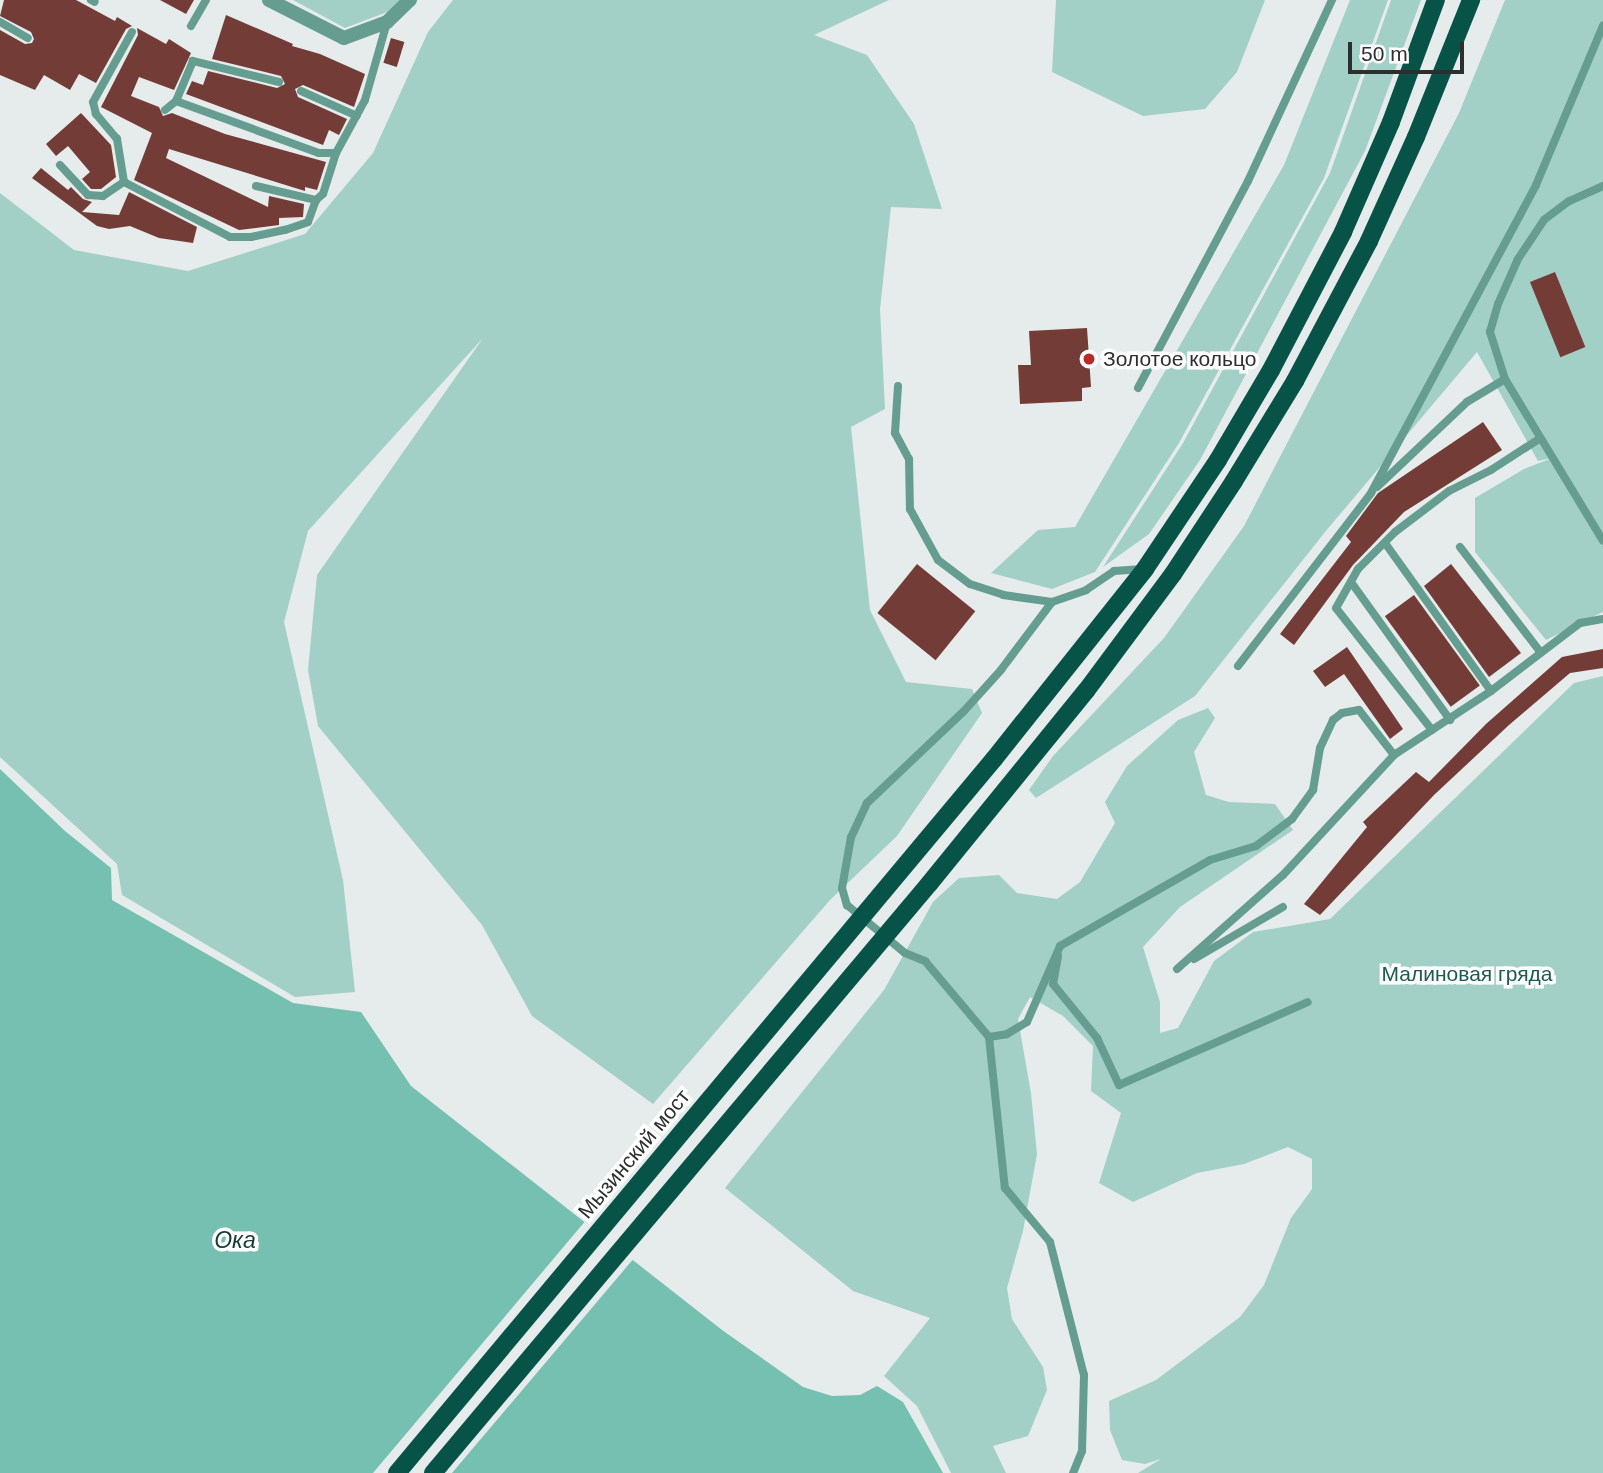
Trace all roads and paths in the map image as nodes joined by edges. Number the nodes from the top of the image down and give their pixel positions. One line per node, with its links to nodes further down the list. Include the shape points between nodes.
1 (206, 0): 9 (lane)
2 (269, 0): 8 (street, via 344,38)
3 (410, 0): 8 (street)
4 (1332, 0): 26 (lane, via 1248,181)
5 (1436, 0): 32 (main road, Мызинский мост, via 1391,122 1343,232 1271,370)
6 (1471, 0): 47 (main road, via 1369,241 1295,381 1173,574 1086,691 929,884)
7 (0, 22): 12 (lane)
8 (387, 22): 17 (lane)
9 (191, 26)
10 (1603, 26): 28 (lane, via 1536,185)
11 (132, 32): 20 (lane, via 93,102 96,114 117,139)
12 (28, 38)
13 (279, 82): 15 (lane, via 193,61)
14 (301, 91): 17 (lane)
15 (176, 102): 16 (lane); 18 (lane, via 319,153)
16 (166, 110)
17 (357, 116): 18 (lane)
18 (336, 153): 23 (lane, via 323,194)
19 (60, 165): 20 (lane, via 88,195 103,196)
20 (124, 182): 23 (lane, via 230,237 251,237 307,222)
21 (256, 186): 23 (lane)
22 (1603, 186): 24 (lane, via 1569,201 1544,220 1518,259 1490,332)
23 (316, 200)
24 (1505, 379): 27 (lane); 28 (lane, via 1467,402)
25 (898, 386): 34 (lane, via 895,433 909,459 910,509 938,560 971,584 1003,595)
26 (1138, 388)
27 (1539, 439): 29 (lane); 30 (lane, via 1449,491)
28 (1371, 493): 37 (lane)
29 (1603, 541)
30 (1385, 543): 33 (lane, via 1357,569); 38 (lane)
31 (1460, 547): 36 (lane)
32 (1145, 569): 34 (lane, via 1114,571 1086,590); 46 (main road, Мызинский мост, via 1074,662)
33 (1351, 582): 39 (lane); 40 (lane, via 1336,608)
34 (1052, 602): 45 (lane, via 964,711 867,803 850,837 843,871 847,905 905,953 925,961)
35 (1603, 619): 36 (lane, via 1580,623)
36 (1541, 653): 38 (lane)
37 (1238, 666)
38 (1491, 691): 39 (lane)
39 (1450, 720): 40 (lane)
40 (1432, 730): 41 (lane)
41 (1394, 755): 42 (lane, via 1283,875 1177,969); 43 (lane, via 1359,710 1342,713 1333,720 1320,748 1313,790 1292,819 1256,846 1210,860)
42 (1283, 907)
43 (1060, 946): 44 (lane, via 1053,984 1097,1038 1119,1085); 45 (lane, via 1027,1022 1007,1034)
44 (1308, 1002)
45 (989, 1037): 48 (lane, via 1005,1188 1050,1242 1084,1375 1082,1451)
46 (397, 1473)
47 (433, 1473)
48 (1073, 1473)

